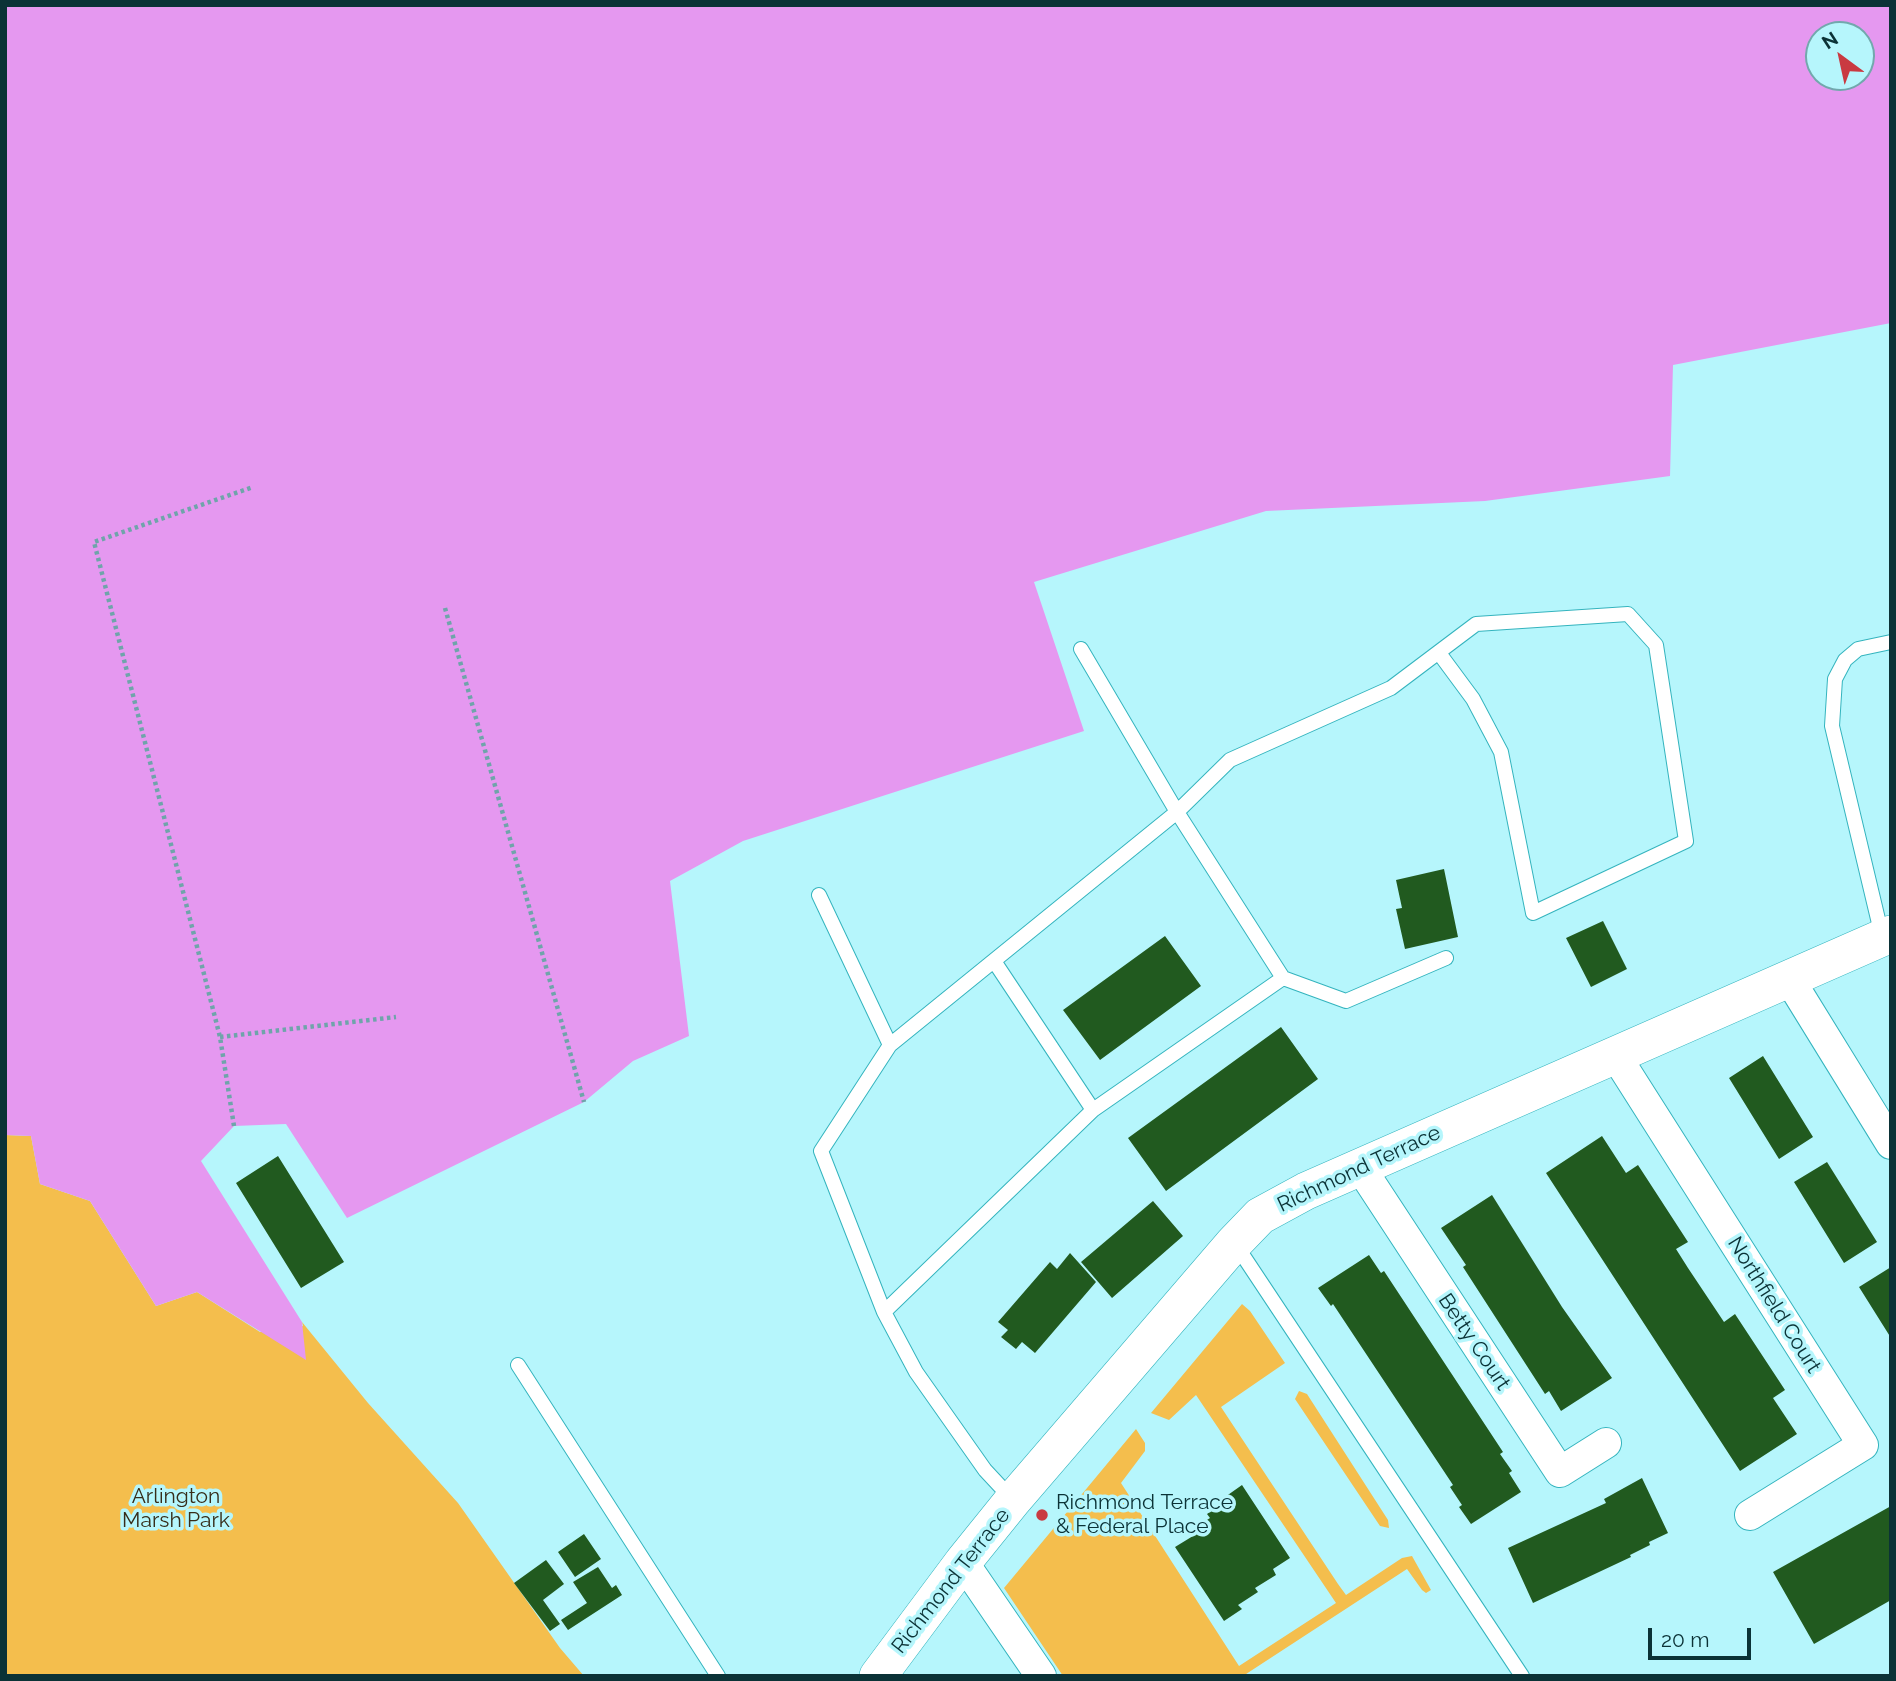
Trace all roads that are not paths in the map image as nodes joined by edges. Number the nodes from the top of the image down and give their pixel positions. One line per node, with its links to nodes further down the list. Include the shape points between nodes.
1 (1891, 642): 6 (lane, via 1858,649 1846,660 1835,679 1832,726)
2 (1081, 649): 4 (lane)
3 (1439, 653): 3 (lane, via 1476,624 1628,614 1656,645 1686,841 1533,914 1501,752 1473,699); 4 (lane, via 1391,688 1230,760)
4 (1177, 812): 8 (lane); 10 (lane)
5 (819, 895): 11 (lane)
6 (1887, 935): 9 (street, Richmond Terrace)
7 (1446, 958): 10 (lane, via 1346,1001)
8 (994, 961): 11 (lane); 13 (lane)
9 (1788, 977): 12 (street, Richmond Terrace); 14 (street)
10 (1283, 978): 13 (lane)
11 (890, 1045): 17 (lane, via 821,1152)
12 (1614, 1053): 15 (street, Richmond Terrace); 21 (street, Northfield Court, via 1863,1445)
13 (1093, 1110): 17 (lane)
14 (1891, 1144)
15 (1360, 1167): 16 (street, Richmond Terrace, via 1275,1207); 19 (street, Betty Court, via 1560,1472)
16 (1234, 1242): 20 (street, Richmond Terrace); 26 (lane)
17 (884, 1312): 20 (lane, via 916,1372 985,1470)
18 (518, 1365): 23 (lane)
19 (1606, 1443)
20 (1013, 1500): 22 (street, Richmond Terrace)
21 (1750, 1515)
22 (962, 1562): 24 (street, Richmond Terrace); 25 (street)
23 (719, 1676)
24 (878, 1676)
25 (1041, 1676)
26 (1522, 1676)

